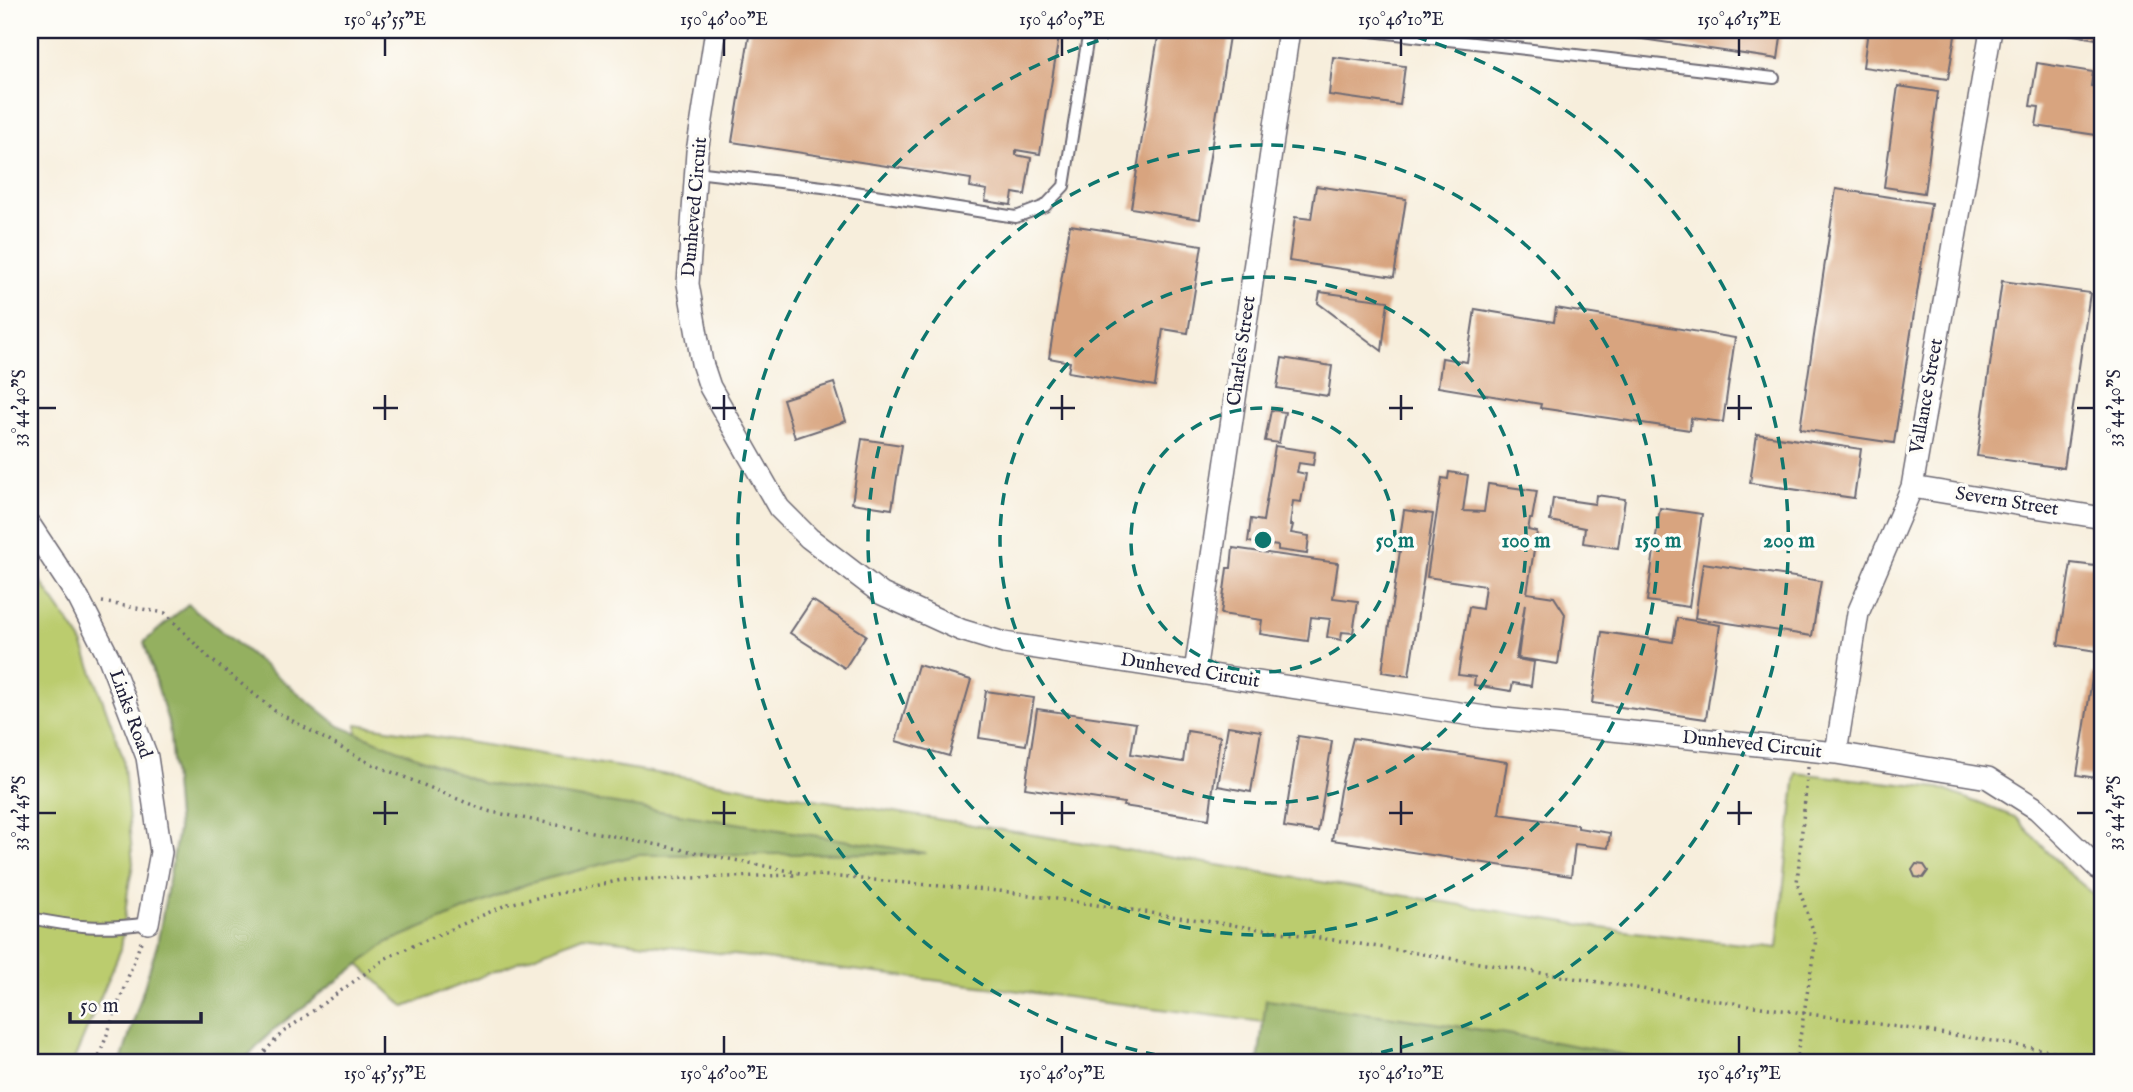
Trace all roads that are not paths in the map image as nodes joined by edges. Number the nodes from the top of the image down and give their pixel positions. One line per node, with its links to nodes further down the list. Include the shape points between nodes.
1 (716, 30): 7 (street, Dunheved Circuit)
2 (1089, 30): 7 (lane, via 1064,186 1045,206 1016,217)
3 (1289, 30): 11 (street, Charles Street)
4 (1362, 30): 6 (lane)
5 (1991, 30): 8 (street, Vallance Street)
6 (1774, 78)
7 (696, 172): 11 (street, Dunheved Circuit, via 688,284 702,363 710,387 779,508 882,594 961,630 1004,643)
8 (1912, 487): 9 (street, Severn Street); 12 (street, Vallance Street, via 1858,613)
9 (2103, 518)
10 (30, 525): 15 (street, Links Road, via 79,599 110,658 147,757 161,852)
11 (1195, 672): 12 (street, Dunheved Circuit, via 1485,717)
12 (1836, 753): 13 (street, Dunheved Circuit, via 1988,778 2037,809)
13 (2103, 873)
14 (30, 918): 15 (lane, via 87,928)
15 (148, 923)

